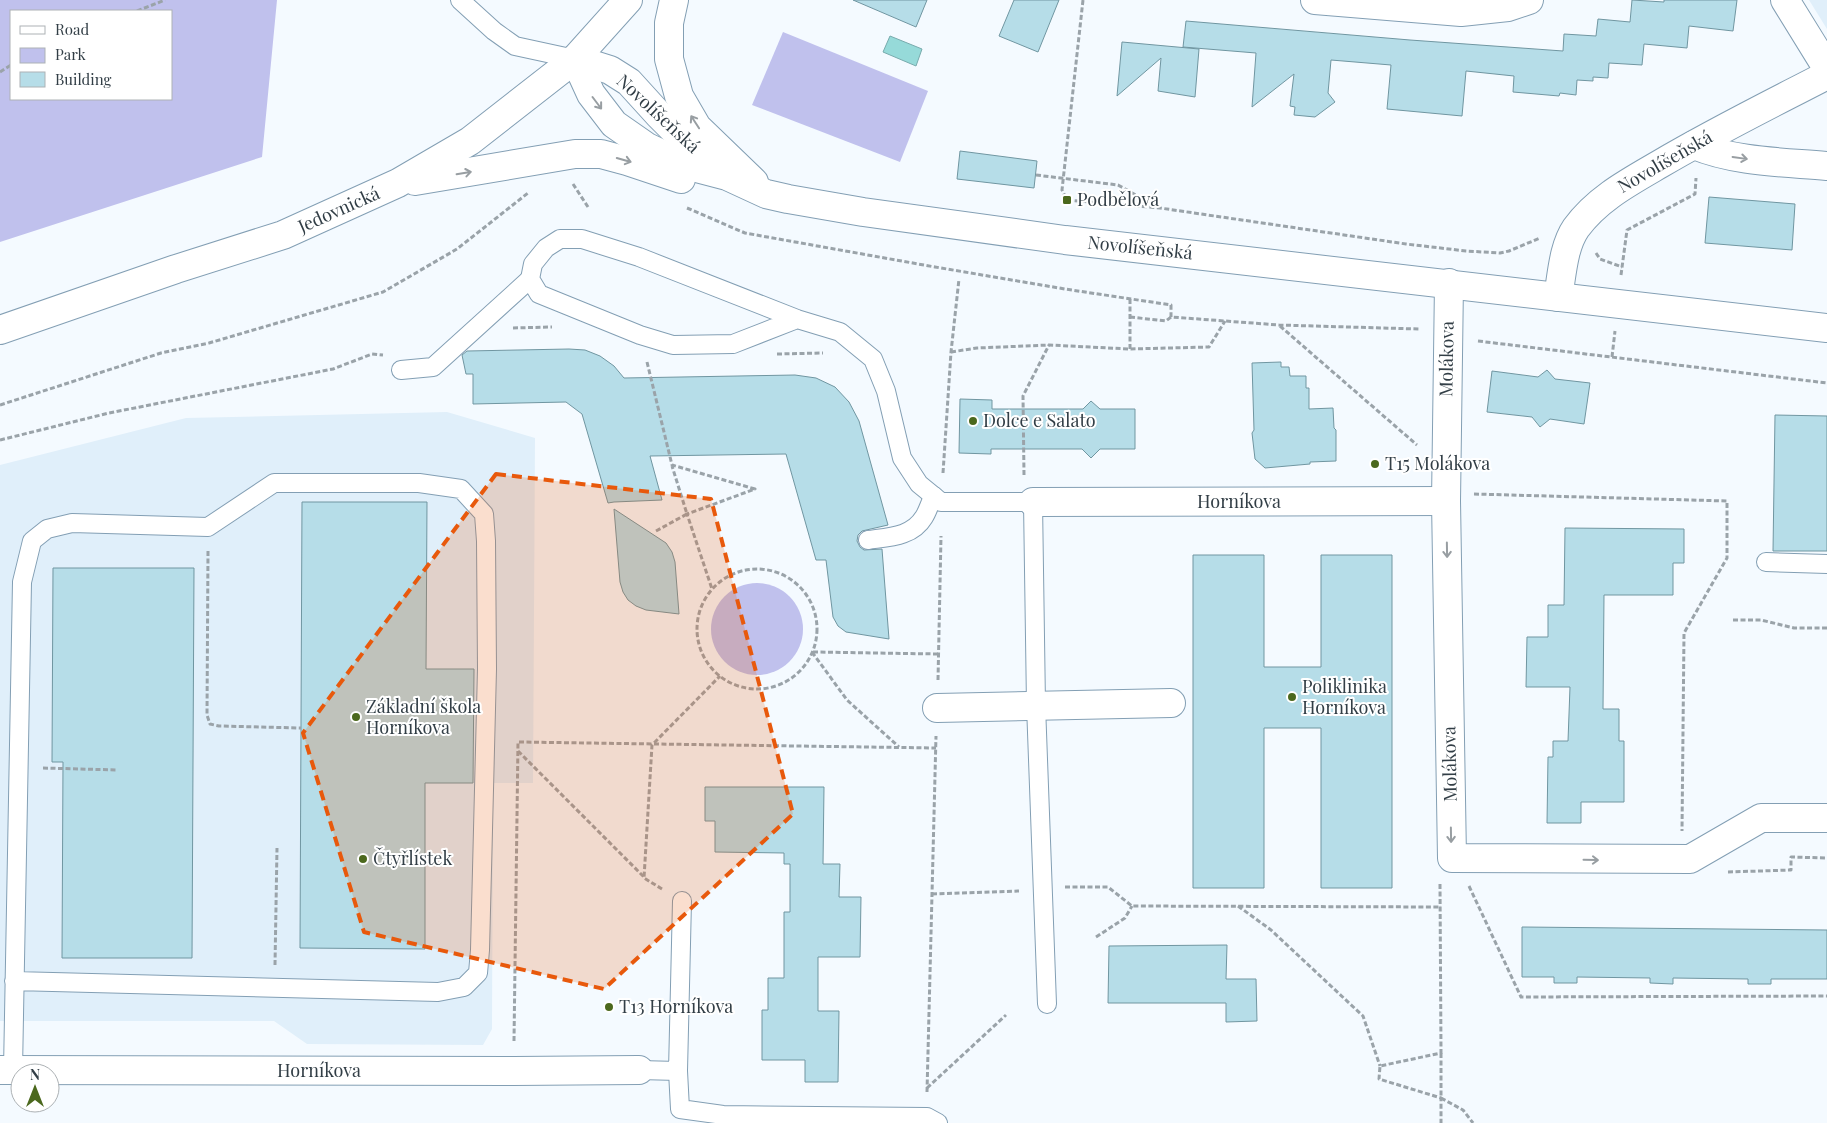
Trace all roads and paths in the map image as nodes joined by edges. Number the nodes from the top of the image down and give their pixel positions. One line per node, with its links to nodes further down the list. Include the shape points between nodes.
1 (164, 0): 9 (path)
2 (460, 0): 10 (lane, via 515,46)
3 (628, 0): 10 (street, Jedovnická)
4 (674, 0): 20 (street, one-way to 4, via 697,127 679,96 670,59 668,23)
5 (1084, 0): 17 (path)
6 (1315, 0): 7 (street, via 1461,12 1508,7)
7 (1529, 0)
8 (1785, 0): 11 (street)
9 (139, 10)
10 (575, 59): 16 (street, Novolíšeňská, via 610,70 629,82 687,143); 16 (street, Novolíšeňská, one-way to 16, via 591,94 614,124 647,147 685,165); 18 (street, Jedovnická, via 470,141)
11 (1827, 68)
12 (1827, 75): 13 (street, Novolíšeňská)
13 (1703, 149): 14 (street, one-way to 14, via 1741,158); 23 (street, Novolíšeňská, via 1609,195 1595,206); 24 (path, via 1696,167 1695,194 1627,230)
14 (1827, 166)
15 (1036, 175): 17 (path)
16 (727, 176): 20 (street, Novolíšeňská)
17 (1063, 179): 22 (path, via 1118,185); 22 (path, via 1062,190 1067,200)
18 (398, 183): 20 (street, one-way to 20, via 575,154 601,154 679,179); 38 (street, Jedovnická, via 283,235)
19 (530, 190): 51 (path, via 457,249 383,292 209,343 161,353)
20 (766, 194): 26 (street, Novolíšeňská, via 863,212 1065,240)
21 (679, 205): 28 (path, via 745,233 934,268)
22 (1160, 208): 23 (path, via 1466,251 1500,253 1543,237)
23 (1569, 240): 24 (path, via 1593,244 1600,259); 27 (street, Novolíšeňská)
24 (1622, 267): 29 (path)
25 (530, 279): 32 (lane, via 539,294 673,345 733,344); 32 (lane, via 533,264 546,248 560,239 582,239 639,257); 37 (lane)
26 (1449, 283): 27 (street, Novolíšeňská); 56 (street, Molákova)
27 (1558, 297): 29 (street, Novolíšeňská)
28 (1130, 298): 30 (path); 31 (path, via 1171,305)
29 (1618, 305): 36 (street, Novolíšeňská); 47 (path)
30 (1130, 317): 31 (path, via 1166,320); 42 (path)
31 (1171, 317): 33 (path)
32 (797, 318): 55 (lane, via 840,332 874,359 886,391 902,458 919,484)
33 (1226, 321): 34 (path); 42 (path, via 1209,347)
34 (1279, 326): 39 (path, via 1419,328); 53 (path)
35 (552, 327): 37 (path)
36 (1827, 328)
37 (475, 329): 49 (lane, via 433,367)
38 (0, 330)
39 (1421, 336)
40 (1477, 340): 47 (path)
41 (1049, 345): 42 (path); 43 (path); 57 (path, via 1023,396)
42 (1130, 349)
43 (951, 352)
44 (830, 353): 45 (path)
45 (772, 354)
46 (388, 355): 52 (path, via 372,354 333,369 109,413)
47 (1612, 357): 50 (path)
48 (646, 360): 54 (path)
49 (401, 370)
50 (1827, 383)
51 (0, 405)
52 (0, 440)
53 (1420, 448)
54 (672, 465): 58 (path); 58 (path, via 755,489)
55 (934, 496): 57 (lane, via 941,502); 61 (lane, via 914,530)
56 (1446, 502): 57 (street, Horníkova); 79 (street, Molákova, one-way to 79, via 1452,858 1690,859 1761,818); 80 (path, via 1470,494 1727,502 1727,558 1684,633)
57 (1029, 503): 71 (lane)
58 (687, 514): 60 (path); 64 (path)
59 (208, 527): 73 (path, via 207,715 210,724); 77 (lane, via 72,523 47,529 32,541 22,582); 92 (lane, via 274,483 419,483 453,487 461,489 484,514 487,669 478,973 464,987 438,992)
60 (656, 531)
61 (868, 540)
62 (1766, 562): 63 (lane)
63 (1827, 564)
64 (712, 589): 67 (path, via 725,578 743,571 762,569 781,574 797,584 809,599 816,616 817,634); 69 (path, via 701,607 697,626 699,645 707,662)
65 (1733, 620): 66 (path, via 1761,620 1794,628)
66 (1827, 628)
67 (812, 652): 68 (path); 69 (path, via 803,668 789,680 772,687 754,689 736,685); 75 (path, via 847,700)
68 (939, 654)
69 (720, 676): 74 (path)
70 (1171, 703): 71 (street)
71 (1036, 705): 72 (street); 94 (lane)
72 (937, 708)
73 (301, 728)
74 (652, 745): 75 (path); 76 (path, via 518,742); 82 (path)
75 (899, 748): 86 (path, via 936,748)
76 (518, 751): 82 (path); 96 (path)
77 (18, 767): 78 (path); 91 (lane)
78 (118, 770)
79 (1827, 818)
80 (1682, 832)
81 (277, 848): 92 (path)
82 (644, 878): 87 (path)
83 (1467, 883): 93 (path, via 1521,997)
84 (1063, 887): 88 (path, via 1108,887)
85 (1020, 890): 86 (path)
86 (932, 894): 102 (path)
87 (682, 901): 101 (lane)
88 (1132, 906): 89 (path); 90 (path, via 1124,918)
89 (1238, 906): 97 (path, via 1441,906); 98 (path, via 1271,930 1363,1016)
90 (1096, 937)
91 (14, 981): 92 (lane); 99 (lane)
92 (274, 988)
93 (1827, 996)
94 (1046, 1004)
95 (1006, 1015): 102 (path)
96 (514, 1048)
97 (1442, 1053): 98 (path); 103 (path)
98 (1380, 1066): 103 (path, via 1379,1078)
99 (6, 1070): 100 (street, Horníkova)
100 (639, 1070): 101 (lane)
101 (678, 1071): 104 (lane, via 680,1109 723,1115)
102 (927, 1088): 104 (path)
103 (1441, 1098): 105 (path); 106 (path, via 1463,1110)
104 (933, 1120)
105 (1441, 1123)
106 (1473, 1123)

